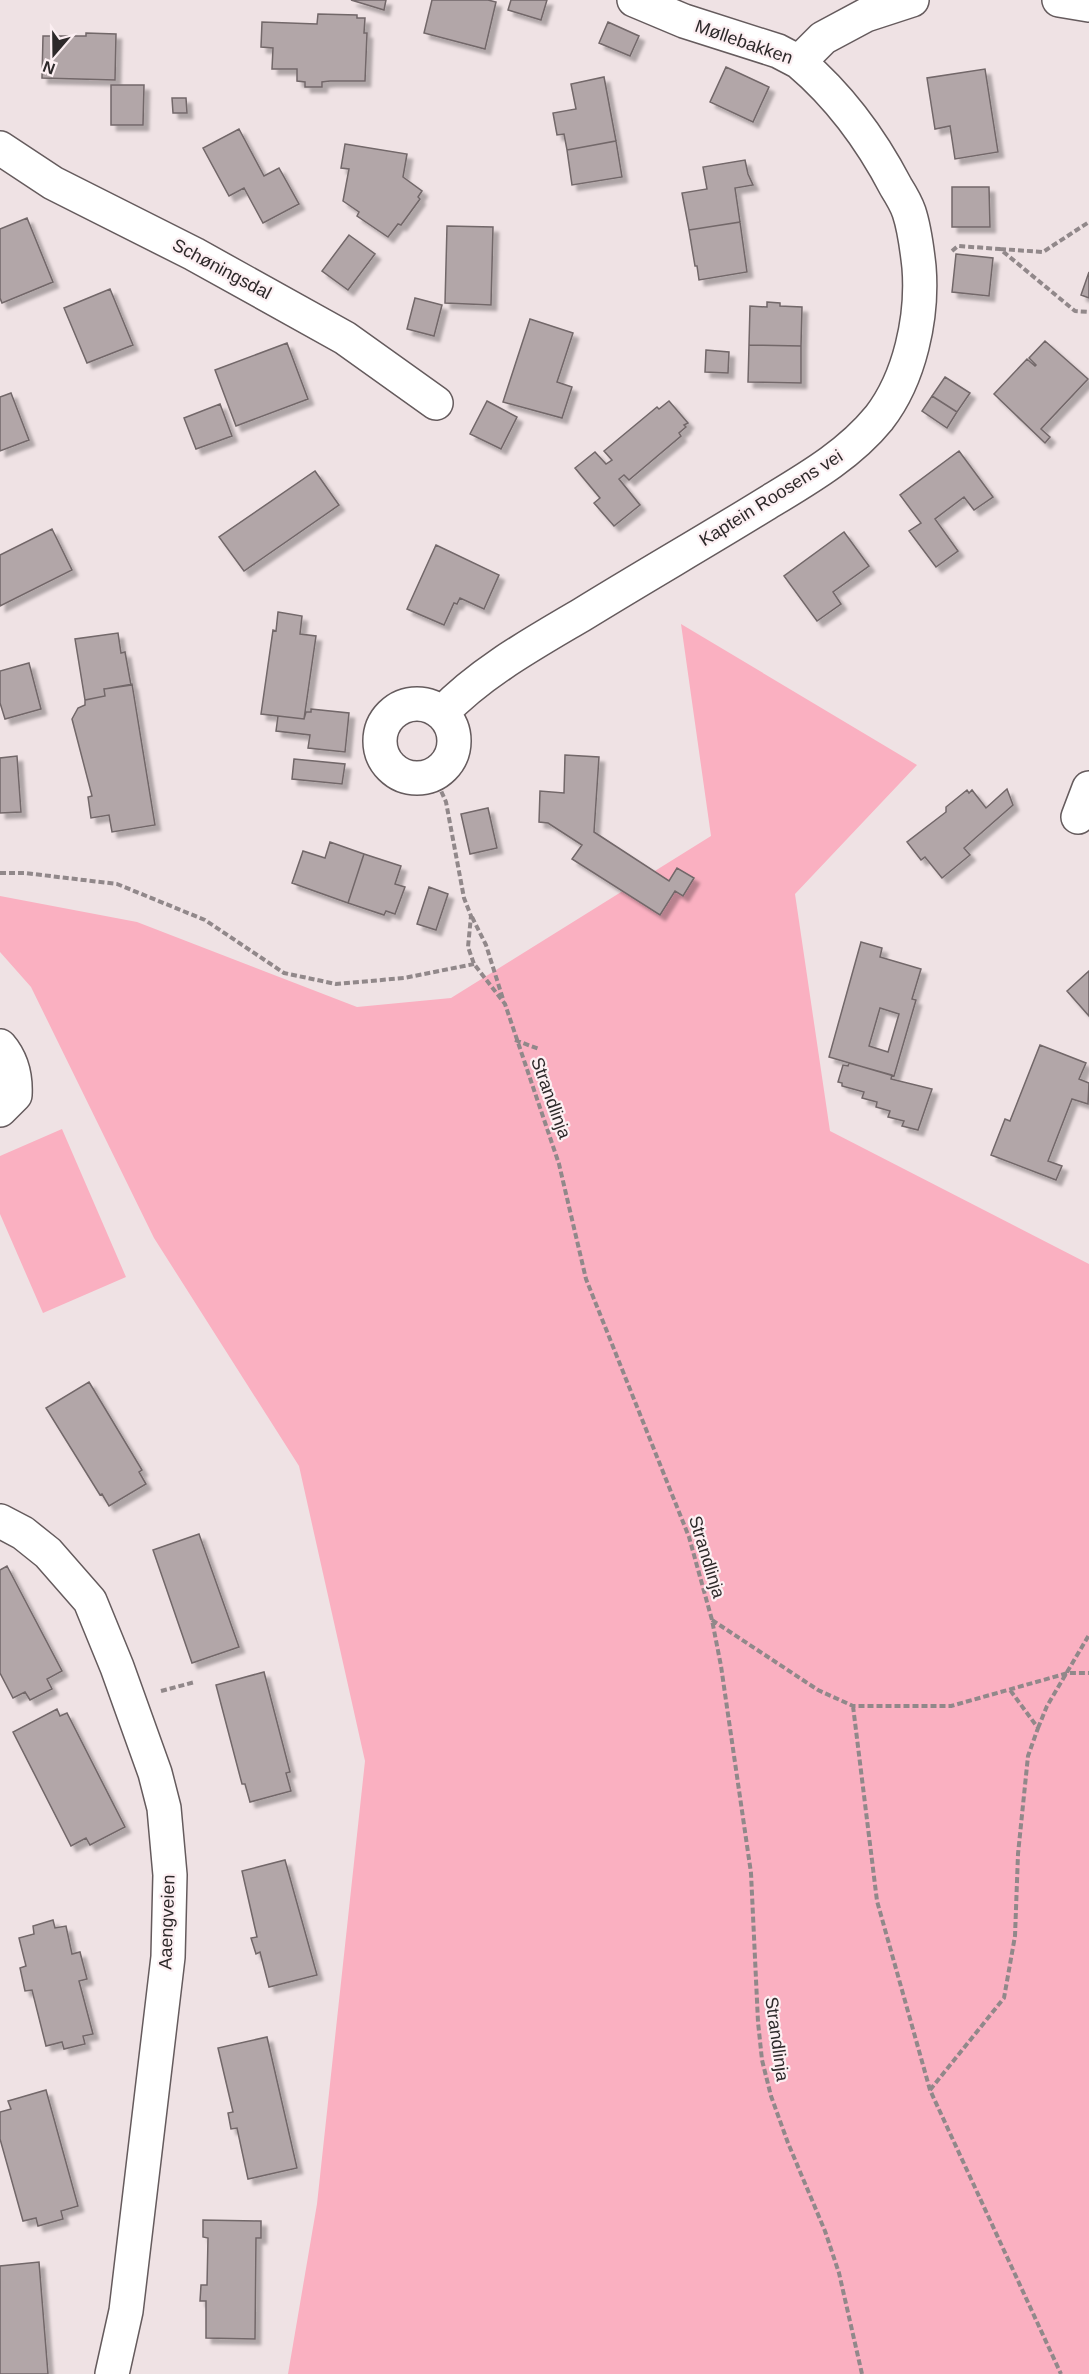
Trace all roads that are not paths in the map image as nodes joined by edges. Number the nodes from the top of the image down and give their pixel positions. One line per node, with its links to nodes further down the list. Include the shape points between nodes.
1 (634, 0): 5 (street, Møllebakken)
2 (912, 0): 5 (street, Møllebakken, via 866,15 823,38)
3 (1059, 0): 4 (street)
4 (1089, 5)
5 (799, 62): 8 (street, Kaptein Roosens vei, via 822,81 880,155 909,211 917,242 917,327 893,396 851,448 540,639)
6 (0, 148): 7 (street, Schøningsdal, via 53,183 194,254 325,327)
7 (436, 403)
8 (442, 713): 8 (street, via 455,739 446,766 420,779 392,770 379,744 388,717 414,704 429,705)
9 (0, 1046): 10 (street, via 16,1079 15,1095)
10 (0, 1110)
11 (0, 1521): 12 (street, Aaengveien, via 48,1552 90,1601 117,1666 164,1808 170,1875 168,1957 126,2311)
12 (112, 2374)

